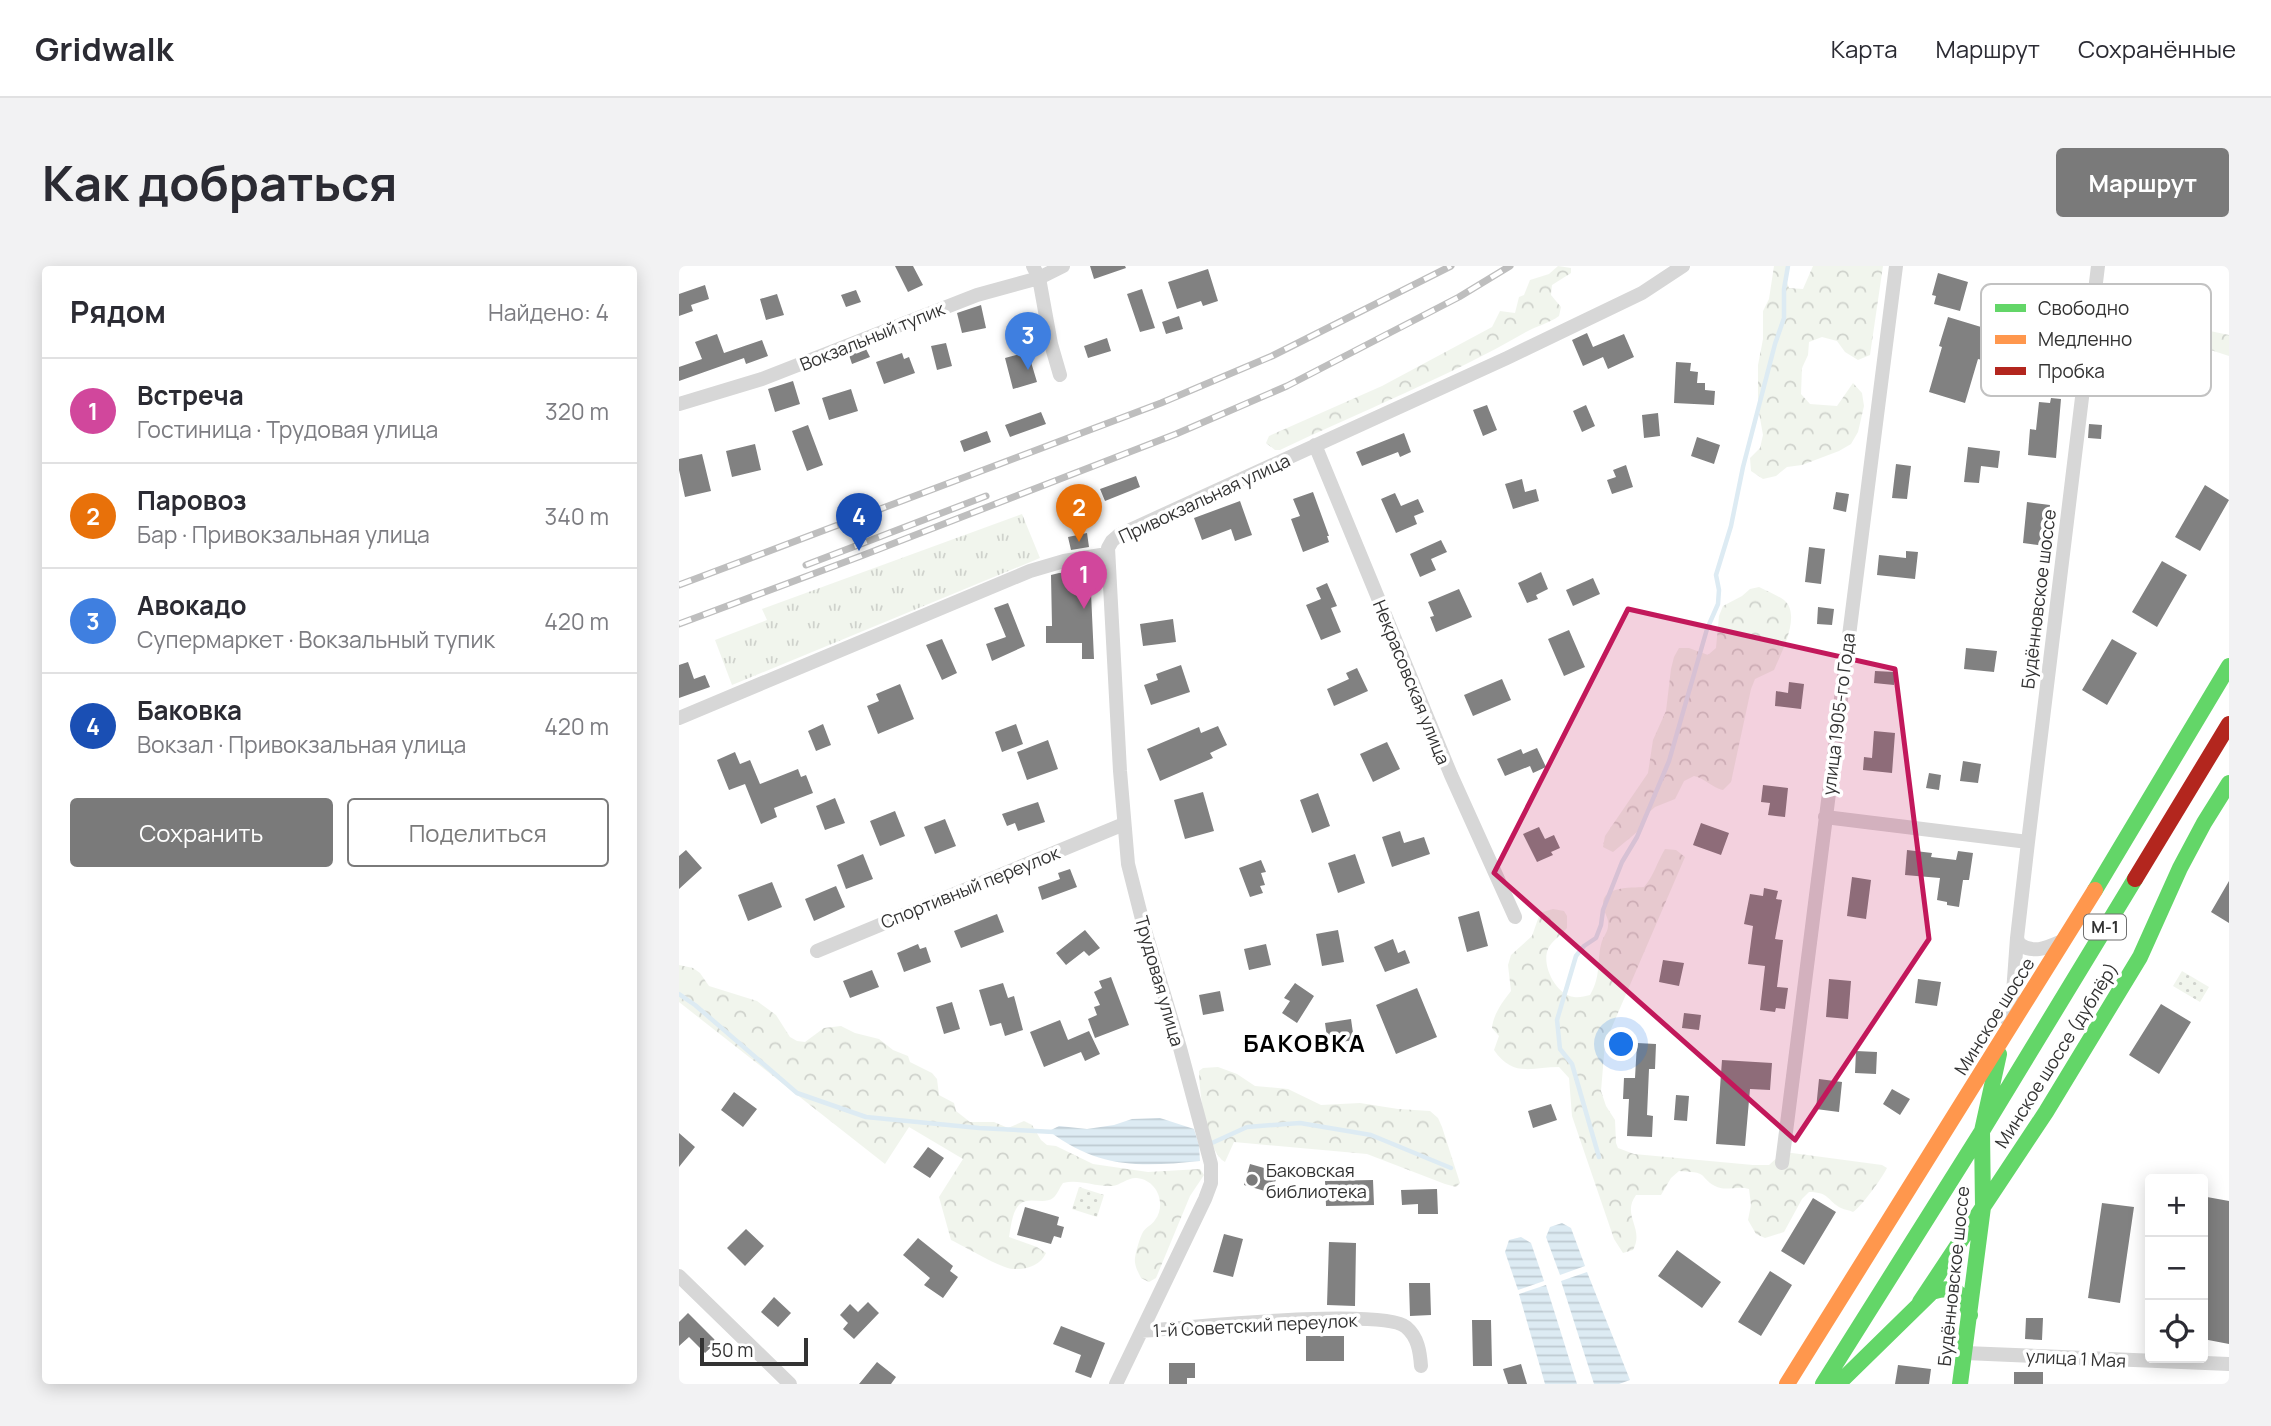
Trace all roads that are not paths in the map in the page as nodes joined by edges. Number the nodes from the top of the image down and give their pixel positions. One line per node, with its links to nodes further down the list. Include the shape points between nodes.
1 (1063, 266): 5 (street, Вокзальный тупик)
2 (1683, 266): 10 (street, Привокзальная улица, via 1643,293)
3 (1895, 266): 16 (street, улица 1905-го Года)
4 (2098, 266): 6 (street, Будённовское шоссе)
5 (1036, 272): 7 (street); 9 (street, Вокзальный тупик, via 762,379)
6 (2096, 284)
7 (1060, 375)
8 (2082, 396): 18 (street, Будённовское шоссе)
9 (679, 404)
10 (1315, 445): 11 (street, Привокзальная улица, via 1119,535); 19 (street, Некрасовская улица, via 1451,775)
11 (1107, 554): 13 (street, Привокзальная улица, via 1030,571); 17 (street, Трудовая улица)
12 (2229, 666): 21 (main road, Минское шоссе / М-1)
13 (679, 718)
14 (2229, 724): 25 (main road, М-1)
15 (2229, 783): 27 (main road, Минское шоссе (дублёр), via 2180,868 2140,957)
16 (1825, 817): 18 (street); 26 (street, улица 1905-го Года)
17 (1124, 824): 22 (street, Спортивный переулок); 31 (street, Трудовая улица, via 1128,864 1144,927 1211,1164 1205,1199)
18 (2028, 842): 20 (street, Будённовское шоссе)
19 (1515, 917)
20 (2017, 938): 21 (street, via 2032,950); 24 (street, Будённовское шоссе, via 2014,993)
21 (2064, 941): 23 (main road, Минское шоссе / М-1)
22 (817, 951)
23 (2004, 1038): 24 (main road, Минское шоссе / М-1); 25 (main road)
24 (1992, 1057): 37 (main road, Минское шоссе / М-1)
25 (1982, 1131): 27 (main road, Будённовское шоссе); 38 (main road, М-1)
26 (1782, 1163)
27 (1983, 1207): 29 (main road, Минское шоссе (дублёр)); 30 (main road, Будённовское шоссе)
28 (679, 1276): 35 (street)
29 (1920, 1302): 30 (main road, via 1940,1289 1955,1290); 39 (main road)
30 (1970, 1315): 32 (main road, Будённовское шоссе)
31 (1142, 1331): 34 (street, 1-й Советский переулок, via 1322,1318 1387,1320 1406,1326 1420,1346); 36 (street, Трудовая улица)
32 (1965, 1353): 33 (street, улица 1 Мая); 40 (main road, Будённовское шоссе)
33 (2229, 1364)
34 (1421, 1366)
35 (790, 1384)
36 (1116, 1384)
37 (1787, 1384)
38 (1823, 1384)
39 (1838, 1384)
40 (1960, 1384)

